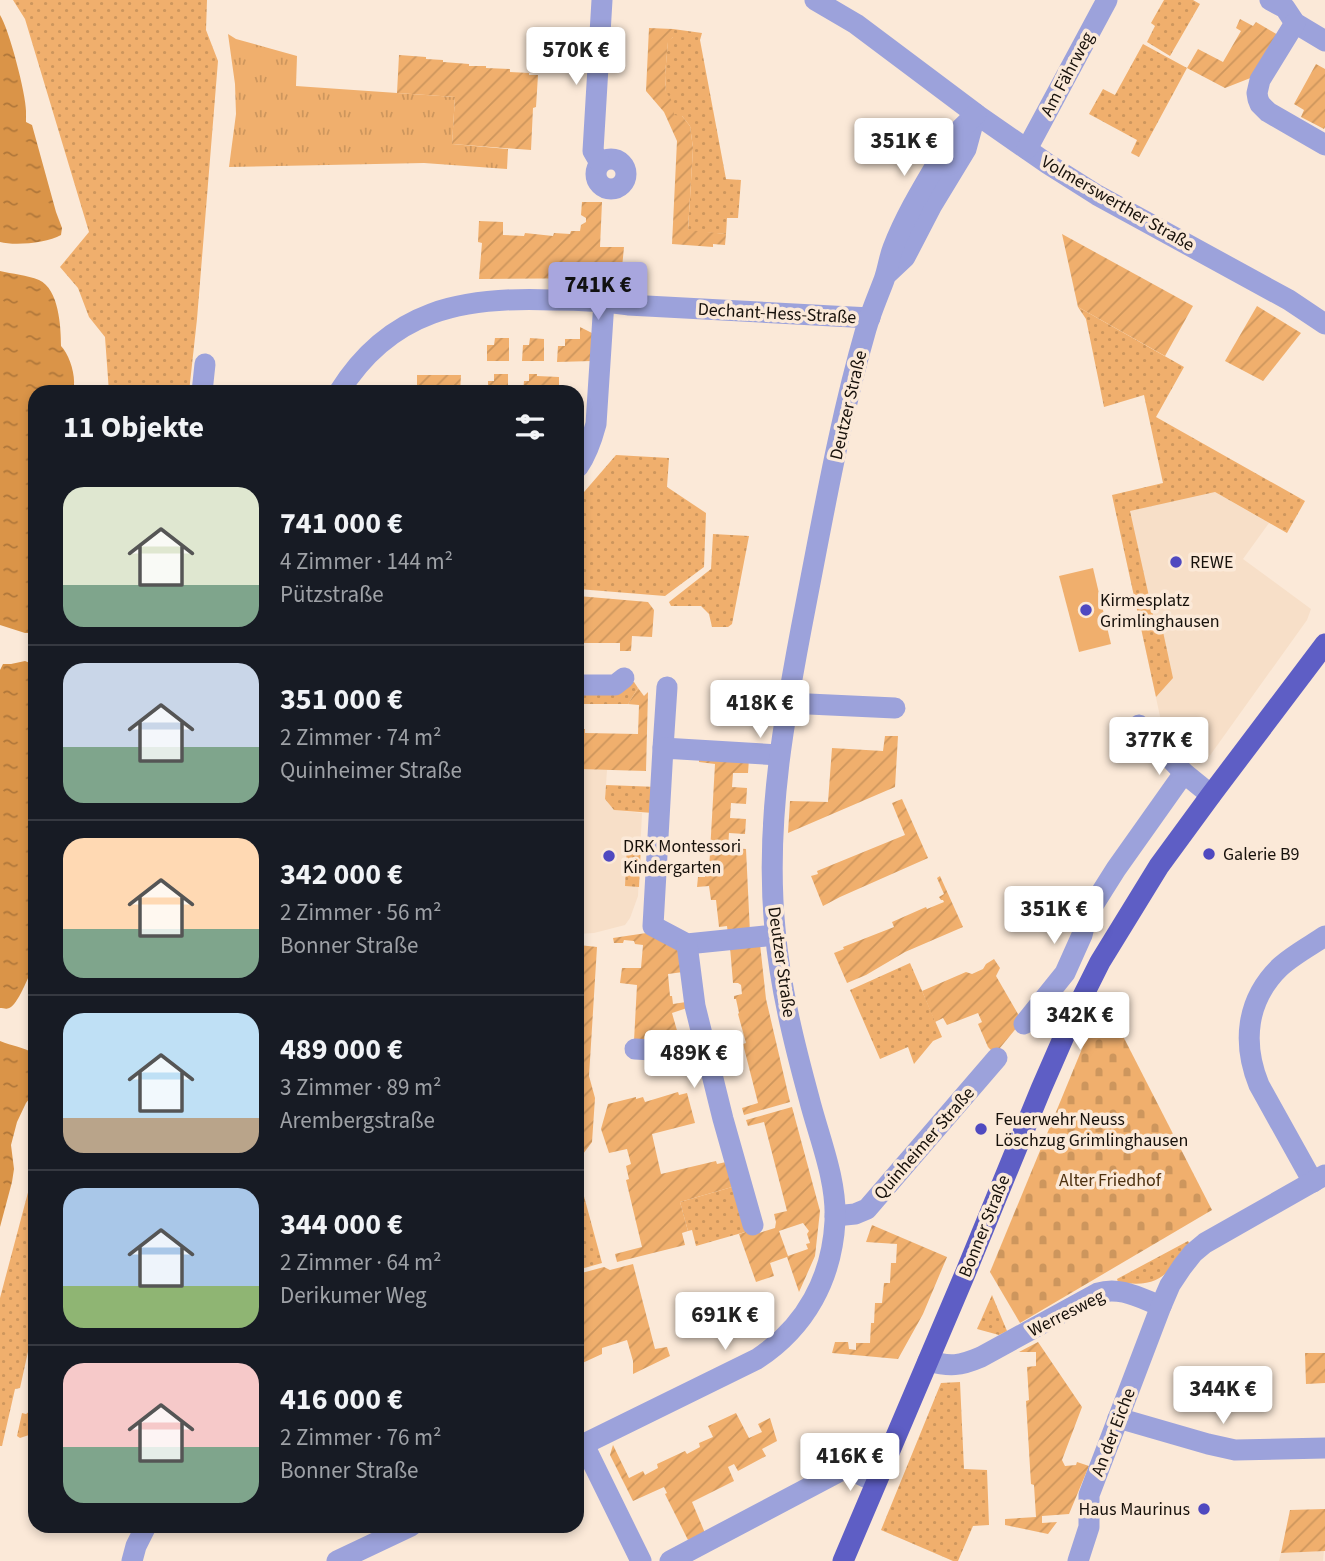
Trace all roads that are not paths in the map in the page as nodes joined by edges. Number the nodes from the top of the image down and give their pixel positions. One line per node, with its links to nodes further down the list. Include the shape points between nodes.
1 (602, 0): 10 (street, via 593,151)
2 (815, 0): 7 (street, Volmerswerther Straße, via 856,24)
3 (1107, 0): 9 (street, Am Fährweg)
4 (1270, 0): 5 (street, via 1285,8)
5 (1295, 23): 6 (street); 8 (street, via 1260,80 1259,104)
6 (1325, 41)
7 (976, 114): 9 (street, Volmerswerther Straße); 12 (street, Deutzer Straße, via 966,149 905,257 886,274)
8 (1325, 145)
9 (1027, 149): 13 (street, Volmerswerther Straße, via 1097,195)
10 (600, 163)
11 (604, 301): 12 (street, Dechant-Hess-Straße); 16 (street, Dechant-Hess-Straße, via 496,299 433,312 379,345); 17 (street, via 596,424)
12 (870, 318): 22 (street, Deutzer Straße, via 846,411)
13 (1325, 324)
14 (205, 364): 15 (street)
15 (203, 385)
16 (344, 385)
17 (584, 457)
18 (1325, 645): 28 (main road, Bonner Straße)
19 (624, 678): 20 (street, via 615,685)
20 (584, 685)
21 (667, 687): 25 (street)
22 (787, 703): 23 (street); 26 (street, Deutzer Straße)
23 (895, 708)
24 (1139, 724): 27 (street)
25 (663, 748): 26 (street); 31 (street, via 653,926)
26 (779, 755): 29 (street, Deutzer Straße, via 772,839)
27 (1184, 773): 28 (street); 32 (street, via 1087,915 1065,973)
28 (1211, 795): 40 (main road, Bonner Straße, via 1159,866 1089,984)
29 (775, 935): 31 (street); 37 (street, Deutzer Straße, via 790,1026 831,1178)
30 (1325, 936): 36 (street, via 1287,961 1269,980 1254,1007 1248,1038 1259,1085)
31 (687, 944): 33 (street)
32 (1024, 1024)
33 (704, 1042): 34 (street, via 669,1051); 38 (street)
34 (635, 1049)
35 (997, 1058): 37 (street, Quinheimer Straße, via 867,1209)
36 (1319, 1178): 39 (street, via 1193,1252)
37 (835, 1216): 42 (street, via 824,1277 795,1328 774,1348)
38 (753, 1225)
39 (1161, 1306): 40 (street, Werresweg, via 1108,1290 981,1357 957,1365); 41 (street, An der Eiche)
40 (928, 1361): 45 (main road, Bonner Straße)
41 (1118, 1418): 43 (street, via 1236,1450); 53 (street, An der Eiche, via 1089,1496 1089,1527)
42 (584, 1445)
43 (1325, 1448)
44 (584, 1452): 50 (street)
45 (876, 1482): 51 (street, via 846,1468); 52 (main road, Bonner Straße)
46 (142, 1533): 48 (street)
47 (396, 1533): 49 (street)
48 (132, 1561)
49 (337, 1561)
50 (641, 1561)
51 (670, 1561)
52 (843, 1561)
53 (1078, 1561)

